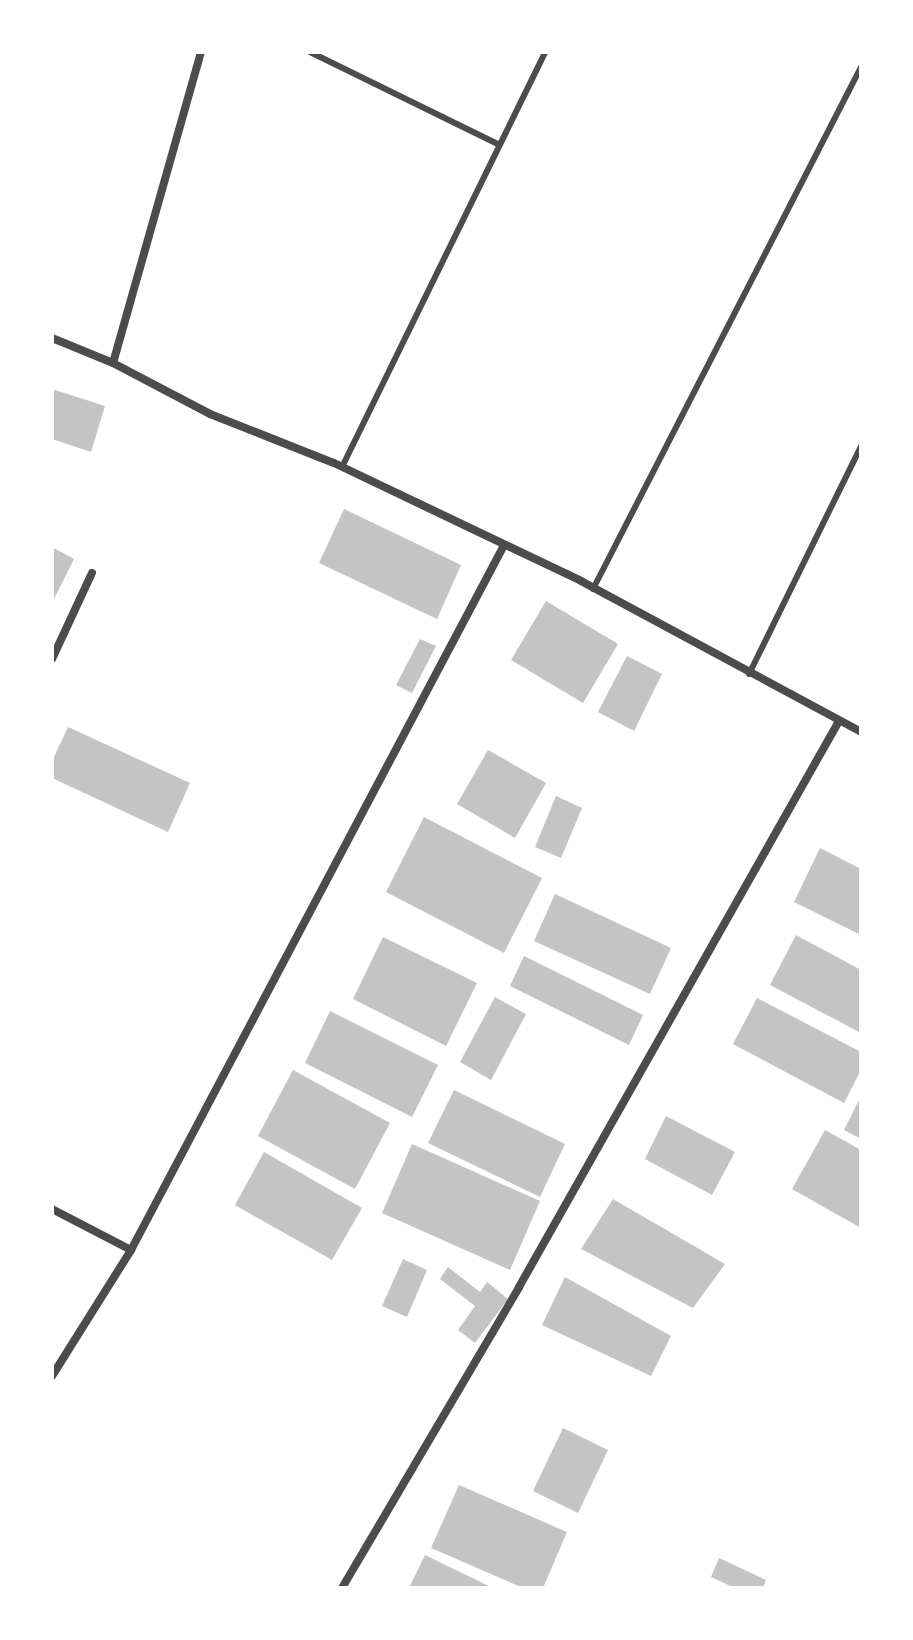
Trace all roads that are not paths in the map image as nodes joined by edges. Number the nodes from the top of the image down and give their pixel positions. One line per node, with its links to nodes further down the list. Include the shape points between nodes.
1 (201, 52): 7 (street)
2 (310, 52): 5 (lane)
3 (545, 52): 5 (lane)
4 (861, 67): 12 (lane)
5 (498, 144): 9 (lane)
6 (52, 338): 7 (street)
7 (113, 363): 9 (street, via 210,414)
8 (861, 446): 14 (lane)
9 (342, 467): 10 (street)
10 (503, 547): 12 (street); 18 (street)
11 (92, 573): 13 (street)
12 (593, 589): 14 (street)
13 (52, 659)
14 (749, 674): 15 (street)
15 (839, 721): 16 (street); 20 (street)
16 (861, 732)
17 (52, 1209): 18 (street)
18 (131, 1250): 19 (street)
19 (52, 1376)
20 (342, 1588)

